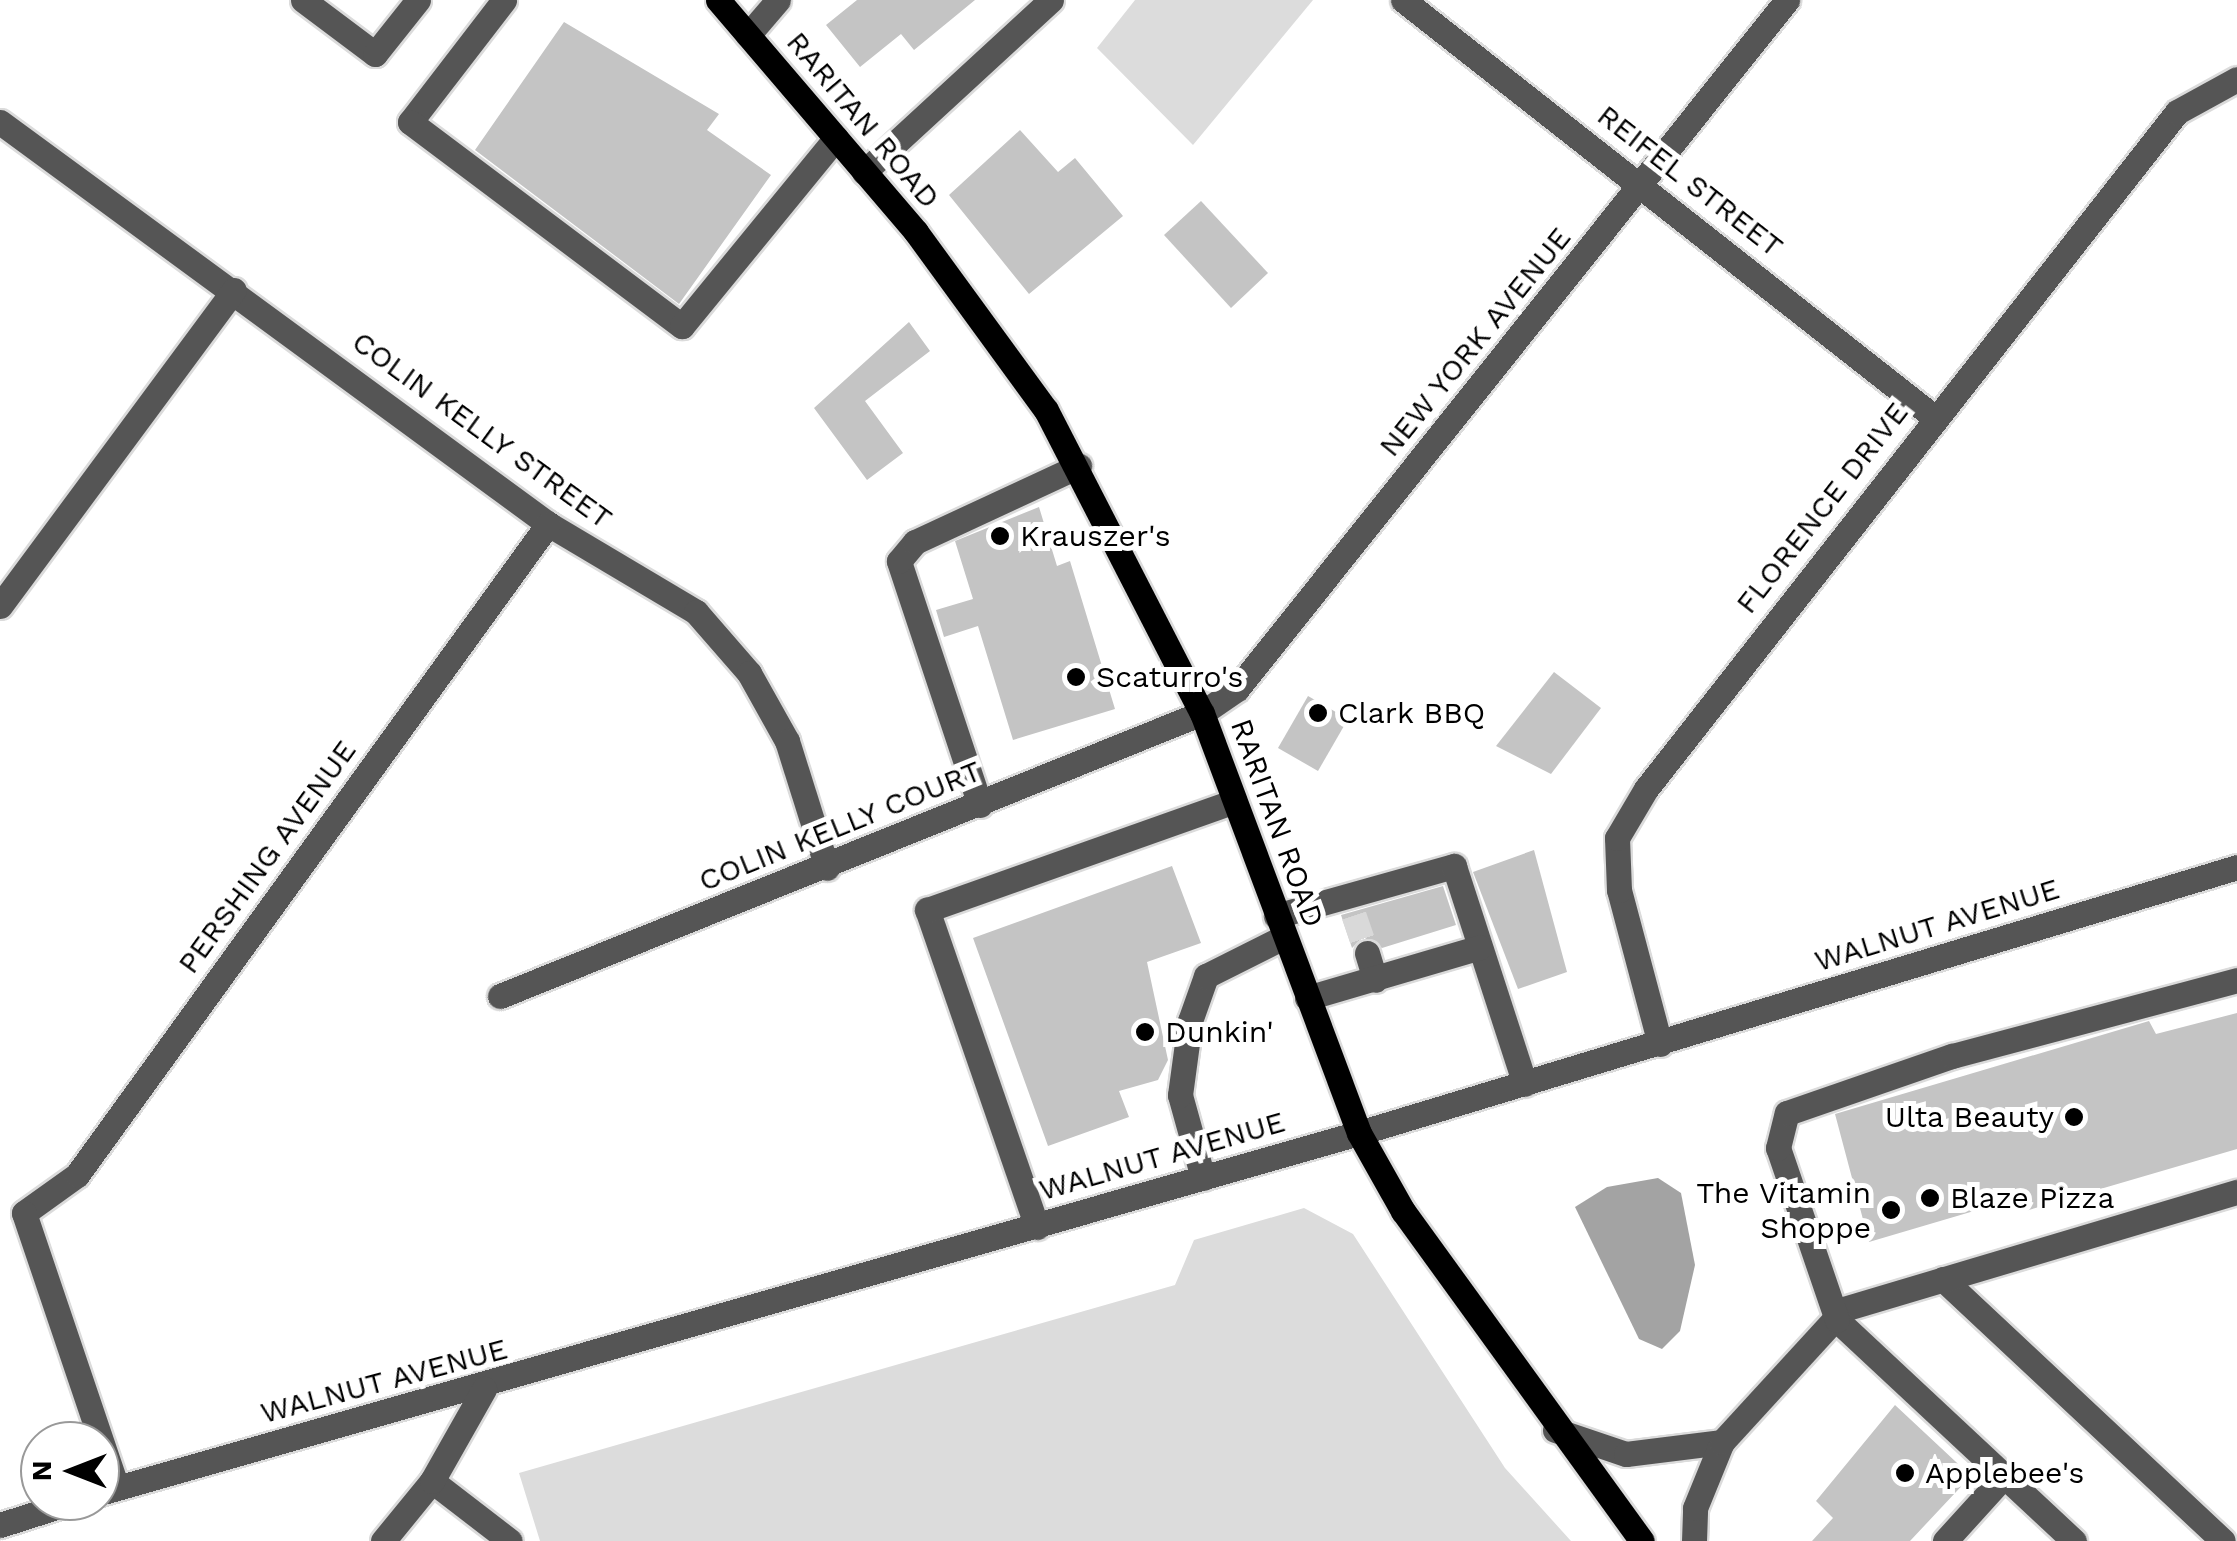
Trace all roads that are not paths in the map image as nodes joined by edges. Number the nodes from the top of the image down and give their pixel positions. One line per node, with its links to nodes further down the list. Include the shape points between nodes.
1 (303, 0): 2 (street, via 374,54)
2 (418, 0)
3 (504, 0): 12 (street, via 410,122 682,326)
4 (718, 0): 9 (main road, RARITAN ROAD)
5 (778, 0): 9 (street)
6 (1051, 0): 13 (street)
7 (1403, 0): 14 (street, REIFEL STREET)
8 (1788, 0): 14 (street, NEW YORK AVENUE)
9 (748, 35): 12 (main road, RARITAN ROAD)
10 (2237, 79): 16 (street, FLORENCE DRIVE, via 2177,112)
11 (0, 122): 15 (street, COLIN KELLY STREET)
12 (836, 138): 13 (main road, RARITAN ROAD)
13 (864, 172): 17 (main road, RARITAN ROAD, via 1007,352)
14 (1643, 184): 16 (street, REIFEL STREET); 20 (street, NEW YORK AVENUE, via 1253,672)
15 (234, 290): 18 (street, COLIN KELLY STREET); 19 (street)
16 (1934, 416): 32 (street, FLORENCE DRIVE, via 1617,838 1619,890)
17 (1079, 466): 20 (main road, RARITAN ROAD); 22 (street, via 915,542 900,561)
18 (548, 524): 24 (street, COLIN KELLY STREET, via 696,612 749,673 787,741); 37 (street, PERSHING AVENUE, via 77,1175)
19 (0, 606)
20 (1202, 713): 21 (main road, RARITAN ROAD); 22 (street, COLIN KELLY COURT)
21 (1234, 801): 25 (main road, RARITAN ROAD); 38 (street, via 926,910)
22 (980, 805): 24 (street, COLIN KELLY COURT)
23 (2237, 867): 32 (street, WALNUT AVENUE)
24 (827, 868): 30 (street, COLIN KELLY COURT)
25 (1280, 926): 26 (street, via 1454,866); 31 (main road, RARITAN ROAD); 35 (street, via 1206,976 1190,1021 1180,1095)
26 (1480, 947): 28 (street); 33 (street)
27 (1368, 953): 28 (street)
28 (1374, 980): 31 (street)
29 (2237, 980): 40 (street, via 1787,1113 1778,1148)
30 (500, 996)
31 (1307, 998): 34 (main road, RARITAN ROAD)
32 (1660, 1044): 33 (street, WALNUT AVENUE)
33 (1524, 1084): 34 (street, WALNUT AVENUE)
34 (1359, 1132): 35 (street, WALNUT AVENUE); 43 (main road, RARITAN ROAD)
35 (1203, 1178): 38 (street, WALNUT AVENUE)
36 (2237, 1192): 39 (street)
37 (12, 1213): 42 (street)
38 (1037, 1227): 41 (street, WALNUT AVENUE)
39 (1943, 1279): 40 (street, via 1844,1309); 54 (street)
40 (1836, 1320): 44 (street); 45 (street)
41 (484, 1389): 46 (street); 47 (street, WALNUT AVENUE)
42 (84, 1421)
43 (1556, 1430): 44 (street, via 1626,1454); 50 (main road, RARITAN ROAD)
44 (1722, 1442): 51 (street, via 1695,1508)
45 (2004, 1476): 52 (street); 53 (street)
46 (432, 1481): 48 (street); 49 (street)
47 (120, 1487)
48 (383, 1541)
49 (510, 1541)
50 (1642, 1541)
51 (1694, 1541)
52 (1945, 1541)
53 (2074, 1541)
54 (2223, 1541)

